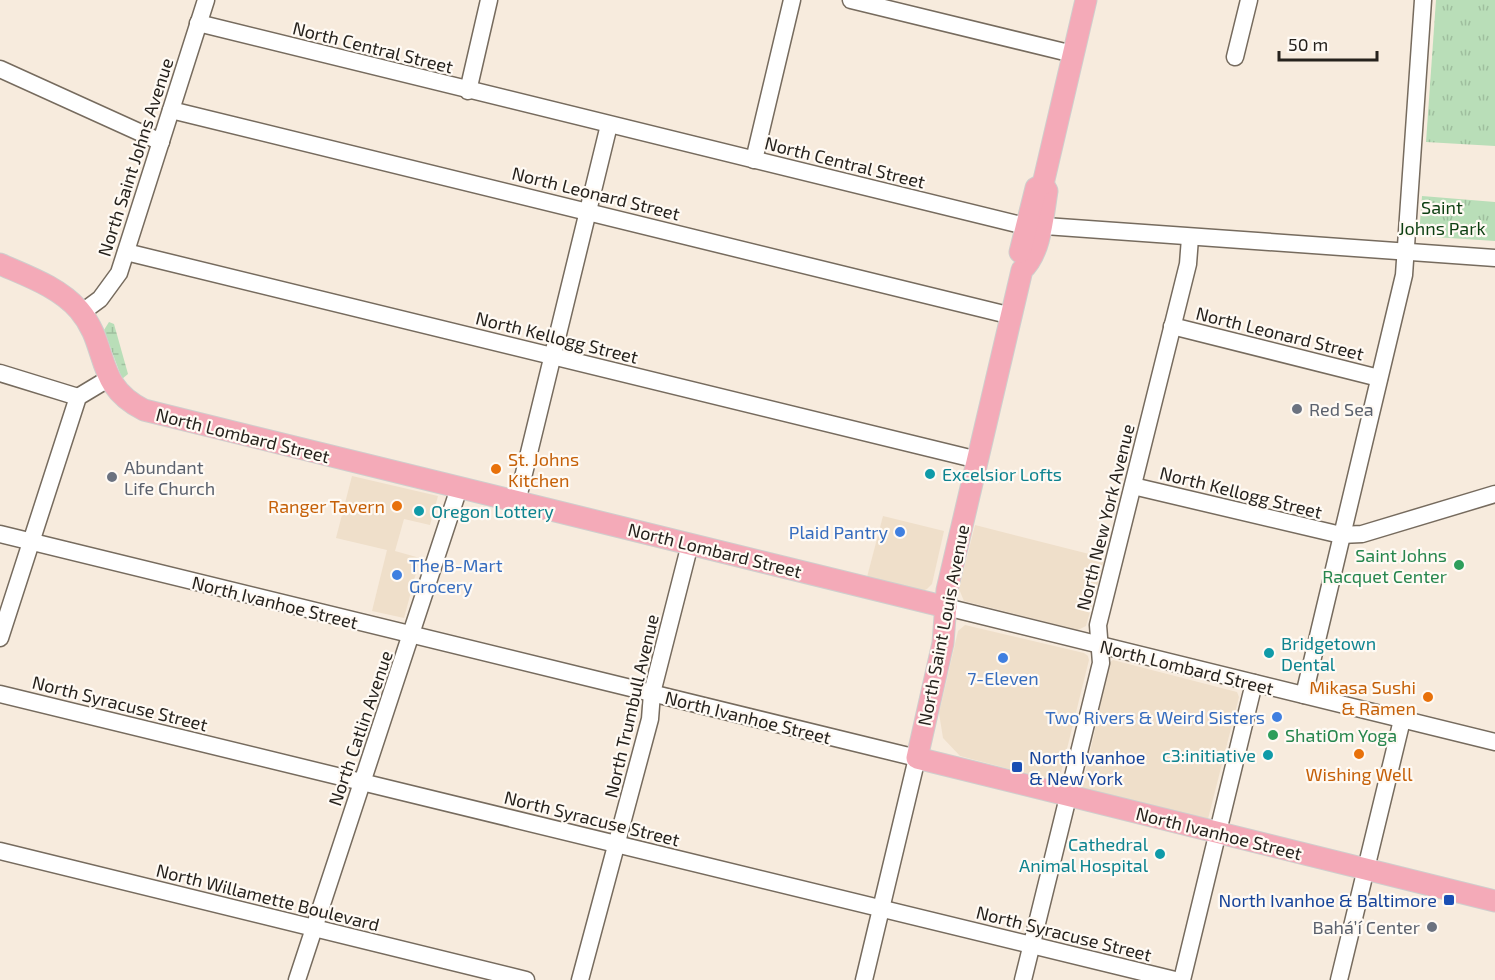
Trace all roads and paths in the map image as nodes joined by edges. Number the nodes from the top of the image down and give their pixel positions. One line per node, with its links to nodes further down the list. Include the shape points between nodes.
1 (206, 0): 8 (street, North Saint Johns Avenue)
2 (489, 0): 12 (street)
3 (792, 0): 16 (street)
4 (851, 0): 9 (street)
5 (1086, 0): 9 (main road, North Saint Louis Avenue)
6 (1249, 0): 10 (street)
7 (1423, 0): 21 (street)
8 (198, 23): 12 (street, North Central Street); 13 (street, North Saint Johns Avenue)
9 (1073, 54): 18 (main road, North Saint Louis Avenue, via 1043,184 1036,188)
10 (1235, 57)
11 (0, 69): 15 (street)
12 (468, 90): 14 (street, North Central Street)
13 (171, 110): 15 (street, North Saint Johns Avenue); 17 (street, North Leonard Street)
14 (609, 125): 16 (street, North Central Street); 17 (street)
15 (161, 142): 20 (street, North Saint Johns Avenue)
16 (754, 160): 18 (street, North Central Street)
17 (588, 211): 25 (street, North Leonard Street); 27 (street)
18 (1033, 226): 19 (street, North Central Street); 25 (main road, North Saint Louis Avenue, via 1018,260 1022,270)
19 (1190, 238): 21 (street, North Central Street); 26 (street, North New York Avenue, via 1188,264)
20 (126, 252): 24 (street, North Saint Johns Avenue, via 112,286); 27 (street, North Kellogg Street)
21 (1405, 252): 22 (street, North Central Street); 29 (street, via 1404,275)
22 (1495, 258)
23 (0, 264): 24 (main road, North Lombard Street, via 54,290)
24 (81, 313): 30 (main road, North Lombard Street, via 93,334)
25 (1012, 316): 32 (main road, North Saint Louis Avenue)
26 (1172, 326): 29 (street, North Leonard Street); 33 (street, North New York Avenue)
27 (553, 356): 32 (street, North Kellogg Street); 36 (street)
28 (0, 372): 31 (street)
29 (1379, 378): 38 (street)
30 (108, 379): 31 (street); 34 (main road, North Lombard Street, via 128,401 150,412)
31 (78, 397): 39 (street)
32 (978, 460): 41 (main road, North Saint Louis Avenue)
33 (1133, 486): 38 (street, North Kellogg Street); 44 (street, North New York Avenue, via 1098,625)
34 (459, 488): 36 (main road, North Lombard Street); 42 (street, North Catlin Avenue)
35 (1495, 494): 38 (street, via 1362,534)
36 (517, 502): 40 (main road, North Lombard Street)
37 (0, 534): 39 (street, North Ivanhoe Street)
38 (1341, 535): 48 (street)
39 (31, 542): 42 (street, North Ivanhoe Street); 43 (street)
40 (690, 544): 41 (main road, North Lombard Street); 46 (street, North Trumbull Avenue)
41 (946, 607): 44 (street, North Lombard Street); 51 (main road, North Saint Louis Avenue, via 943,643)
42 (412, 636): 46 (street, North Ivanhoe Street); 52 (street, North Catlin Avenue)
43 (0, 638)
44 (1100, 645): 45 (street, North Lombard Street); 53 (street, North New York Avenue, via 1101,663)
45 (1254, 683): 48 (street, North Lombard Street); 54 (street)
46 (652, 693): 51 (street, North Ivanhoe Street); 55 (street, North Trumbull Avenue, via 650,719)
47 (0, 694): 52 (street, North Syracuse Street)
48 (1304, 695): 49 (street, North Lombard Street)
49 (1402, 720): 50 (street, North Lombard Street); 57 (street)
50 (1495, 742)
51 (917, 758): 53 (main road, North Ivanhoe Street); 59 (street, North Saint Louis Avenue)
52 (363, 782): 55 (street, North Syracuse Street); 60 (street, North Catlin Avenue)
53 (1068, 797): 54 (main road, North Ivanhoe Street); 61 (street, North New York Avenue)
54 (1219, 833): 57 (main road, North Ivanhoe Street); 68 (street)
55 (615, 844): 59 (street, North Syracuse Street); 64 (street, North Trumbull Avenue)
56 (0, 851): 60 (street, North Willamette Boulevard)
57 (1366, 870): 58 (main road, North Ivanhoe Street); 69 (street)
58 (1495, 901)
59 (882, 908): 61 (street, North Syracuse Street); 65 (street, North Saint Louis Avenue)
60 (313, 928): 62 (street, North Catlin Avenue); 63 (street, North Willamette Boulevard)
61 (1032, 945): 66 (street, North New York Avenue); 67 (street, North Syracuse Street)
62 (297, 980)
63 (526, 980)
64 (580, 980)
65 (864, 980)
66 (1023, 980)
67 (1175, 980)
68 (1182, 980)
69 (1339, 980)

